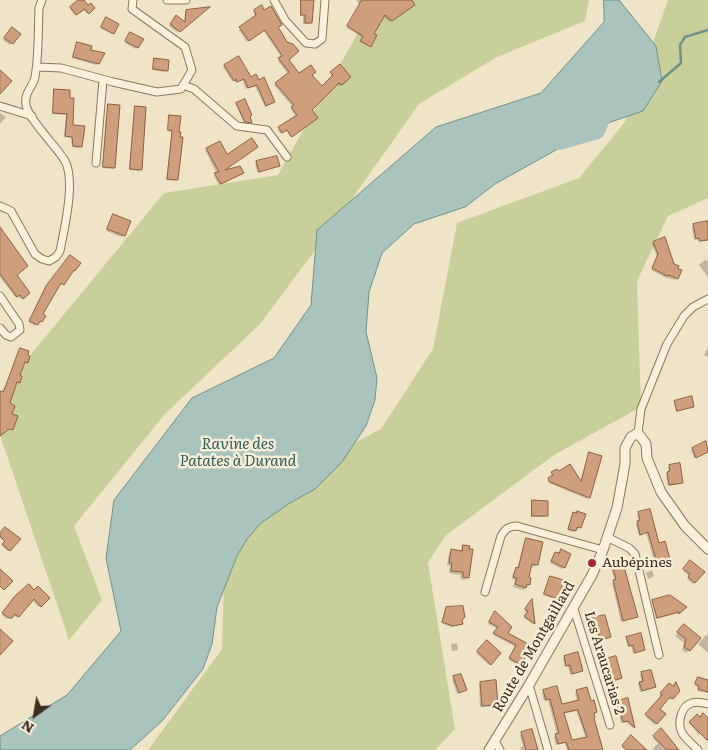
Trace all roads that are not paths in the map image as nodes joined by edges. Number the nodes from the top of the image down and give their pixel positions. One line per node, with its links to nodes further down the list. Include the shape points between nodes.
1 (42, 0): 7 (street)
2 (133, 0): 9 (street, via 132,9 185,47 192,70)
3 (167, 0): 4 (street)
4 (186, 0)
5 (274, 0): 6 (street, via 285,20 306,43 315,44 322,39)
6 (325, 0)
7 (37, 67): 8 (street, via 61,68); 11 (street, via 34,82 26,93 26,107)
8 (103, 80): 9 (street, via 157,92 181,89); 13 (street)
9 (183, 85): 12 (street, via 194,89 237,126 267,130)
10 (0, 106): 11 (street)
11 (32, 116): 14 (street, via 66,162 68,210 56,257 49,261 35,254 11,210)
12 (287, 157)
13 (96, 163)
14 (0, 206)
15 (0, 296): 17 (street, via 20,330 11,337)
16 (708, 299): 18 (street, via 684,316 667,344 641,409)
17 (0, 328)
18 (638, 433): 19 (street, Route de Montgaillard, via 631,437 625,448 617,508); 20 (street, via 646,444 647,458 661,492 685,526)
19 (607, 537): 21 (street, Route de Montgaillard); 24 (street, via 635,554)
20 (708, 549)
21 (603, 550): 22 (street, via 511,526 501,536); 23 (street, Route de Montgaillard)
22 (485, 592)
23 (574, 609): 25 (street, Route de Montgaillard); 27 (street, Les Araucarias 2)
24 (659, 654)
25 (529, 685): 28 (street, Route de Montgaillard); 31 (street)
26 (708, 704): 32 (street, via 690,703 680,719 682,733)
27 (610, 726)
28 (495, 741): 29 (street, Route de Montgaillard); 30 (street)
29 (489, 750)
30 (500, 750)
31 (548, 750)
32 (698, 750)

